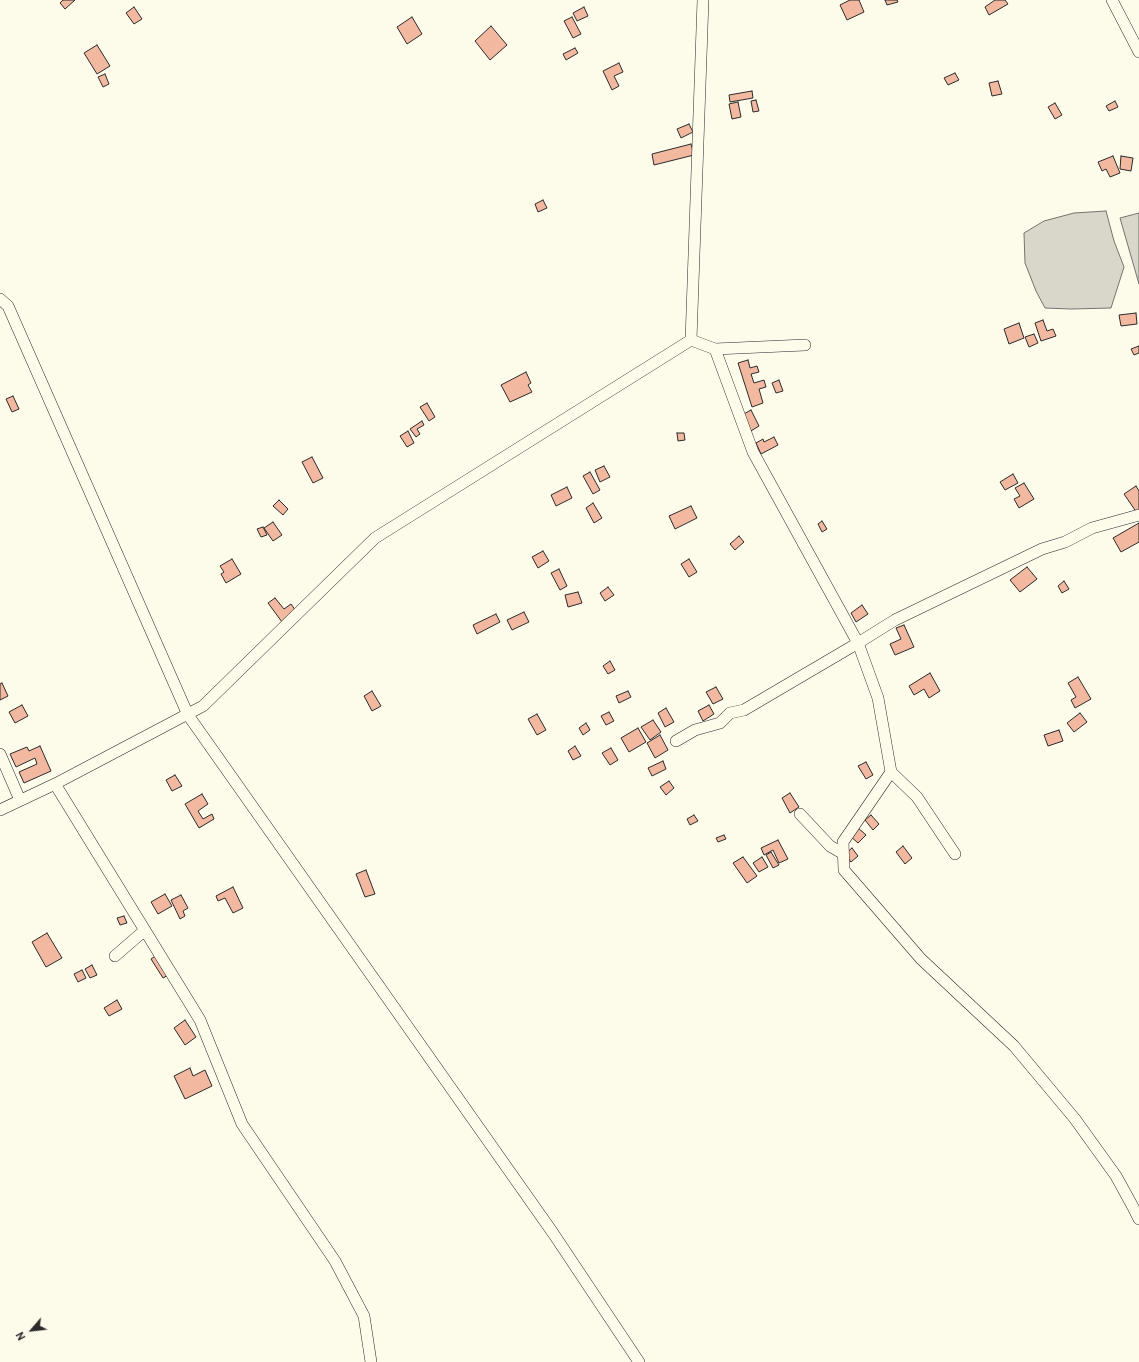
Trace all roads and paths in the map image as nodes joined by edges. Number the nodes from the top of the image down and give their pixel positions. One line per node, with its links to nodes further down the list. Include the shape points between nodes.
1 (703, 0): 5 (street)
2 (1112, 0): 3 (street)
3 (1139, 52)
4 (0, 299): 10 (street, via 8,306)
5 (691, 340): 7 (street); 10 (street, via 375,538 203,706)
6 (805, 345): 7 (street)
7 (715, 349): 9 (street, via 753,452)
8 (1139, 515): 9 (street, via 1092,528 1065,542 1042,549 895,620)
9 (858, 644): 11 (street, via 744,710 730,713 720,723 695,730); 13 (street, via 878,698)
10 (188, 715): 14 (street); 24 (street, via 553,1233)
11 (676, 741)
12 (0, 754): 15 (street)
13 (891, 772): 18 (street, via 843,842); 19 (street, via 917,797)
14 (55, 784): 15 (street); 20 (street)
15 (20, 800): 16 (street)
16 (0, 810)
17 (800, 814): 18 (street, via 830,846)
18 (842, 853): 22 (street, via 844,870 896,931 921,959 1014,1046 1075,1119 1116,1176)
19 (955, 854)
20 (145, 930): 21 (street); 23 (street, via 200,1020 242,1124 335,1261 364,1316)
21 (115, 956)
22 (1139, 1220)
23 (371, 1362)
24 (639, 1362)

